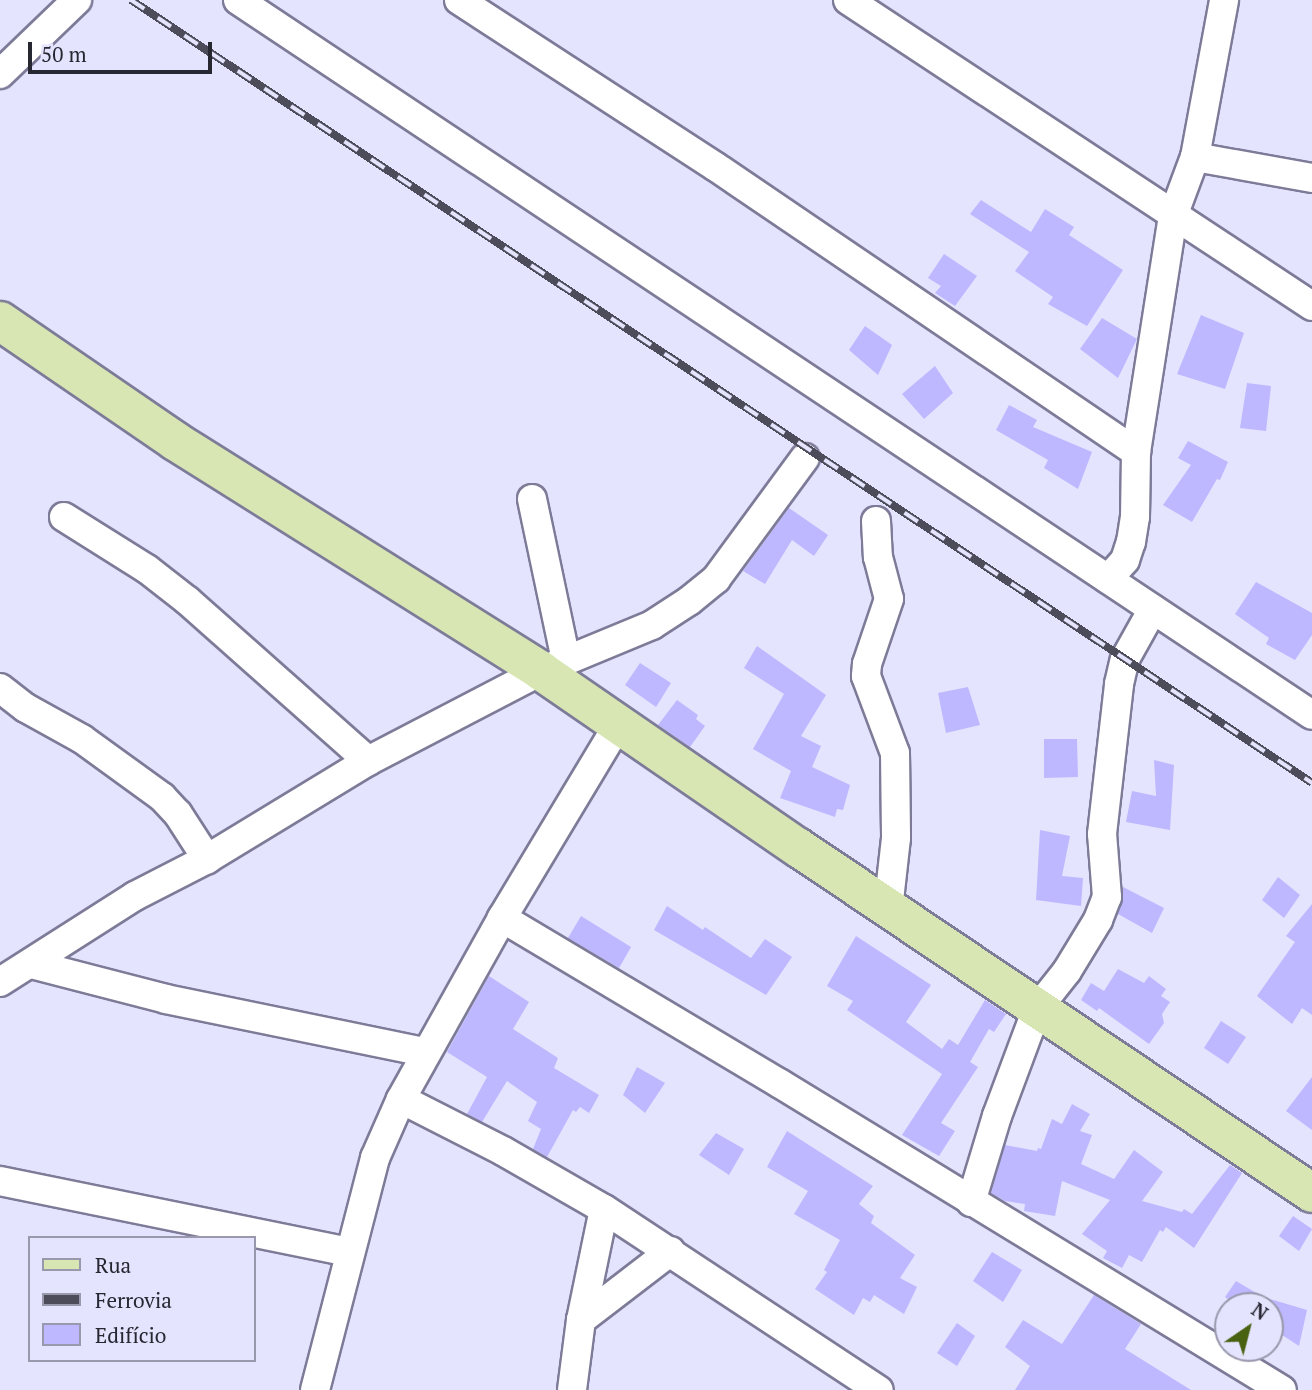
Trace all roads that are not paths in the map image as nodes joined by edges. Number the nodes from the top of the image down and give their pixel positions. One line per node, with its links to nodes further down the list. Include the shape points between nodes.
1 (77, 0): 6 (street)
2 (239, 0): 17 (street)
3 (459, 0): 12 (street, via 716,167)
4 (848, 0): 9 (street)
5 (1224, 0): 7 (street)
6 (0, 74)
7 (1195, 157): 8 (street); 9 (street)
8 (1312, 178)
9 (1173, 216): 10 (street); 12 (street)
10 (1312, 306)
11 (4, 330): 19 (street, via 175,441)
12 (1136, 452): 17 (street, via 1131,542 1125,560)
13 (805, 458): 19 (street, via 716,579 652,625)
14 (532, 499): 19 (street)
15 (64, 517): 23 (street, via 188,601)
16 (876, 522): 25 (street, via 878,557 889,599 866,676 895,753 896,838)
17 (1108, 579): 18 (street)
18 (1153, 609): 21 (street); 29 (street, via 1125,659 1117,696 1102,834 1107,897 1067,971)
19 (554, 666): 22 (street); 23 (street)
20 (0, 688): 24 (street, via 162,797)
21 (1312, 716)
22 (618, 725): 25 (street); 26 (street)
23 (368, 761): 24 (street)
24 (207, 859): 27 (street, via 135,896)
25 (888, 909): 29 (street)
26 (502, 918): 30 (street); 34 (street)
27 (31, 964): 28 (street); 30 (street, via 166,999)
28 (0, 982)
29 (1037, 1009): 33 (street); 34 (street)
30 (425, 1052): 31 (street)
31 (401, 1099): 35 (street); 37 (street, via 375,1158)
32 (0, 1181): 37 (street)
33 (1312, 1193)
34 (971, 1202): 42 (street)
35 (604, 1209): 36 (street); 38 (street)
36 (671, 1251): 38 (street); 41 (street)
37 (349, 1252): 39 (street)
38 (581, 1320): 40 (street)
39 (315, 1390)
40 (572, 1390)
41 (879, 1390)
42 (1282, 1390)

